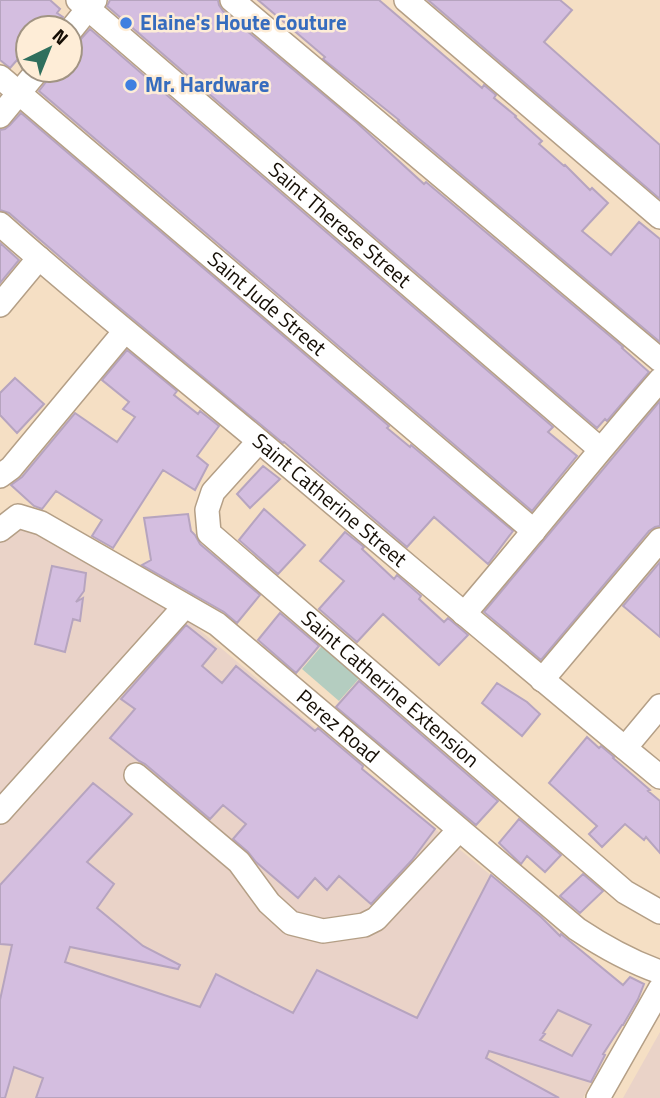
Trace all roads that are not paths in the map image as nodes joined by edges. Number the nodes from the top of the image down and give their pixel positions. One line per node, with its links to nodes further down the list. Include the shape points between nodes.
1 (232, 0): 13 (street)
2 (406, 0): 8 (street)
3 (87, 3): 16 (street, Saint Therese Street)
4 (0, 77): 6 (street, Saint Jude Street)
5 (27, 84): 6 (street)
6 (20, 93): 7 (street); 19 (street, Saint Jude Street)
7 (0, 116)
8 (660, 217)
9 (0, 224): 10 (street, Saint Catherine Street)
10 (39, 258): 11 (street); 12 (street, Saint Catherine Street)
11 (0, 305)
12 (125, 331): 15 (street, Saint Catherine Street); 17 (street)
13 (660, 360)
14 (660, 380): 16 (street)
15 (259, 441): 22 (street, Saint Catherine Street); 30 (street, Saint Catherine Extension, via 213,492 206,510 209,533 625,892)
16 (600, 449): 19 (street)
17 (0, 476)
18 (0, 530): 21 (street, Perez Road, via 18,516 41,523)
19 (534, 531): 22 (street)
20 (660, 540): 23 (street)
21 (185, 606): 28 (street); 29 (street, Perez Road, via 217,624)
22 (464, 614): 23 (street, Saint Catherine Street)
23 (542, 680): 25 (street, Saint Catherine Street)
24 (660, 706): 25 (street)
25 (625, 748): 27 (street, Saint Catherine Street)
26 (136, 775): 29 (street, via 239,862 269,903 291,923 323,931 376,919)
27 (660, 777)
28 (0, 812)
29 (459, 830): 31 (street, Perez Road, via 577,929 606,949)
30 (660, 912)
31 (660, 972)
32 (660, 989): 33 (street)
33 (598, 1098)

